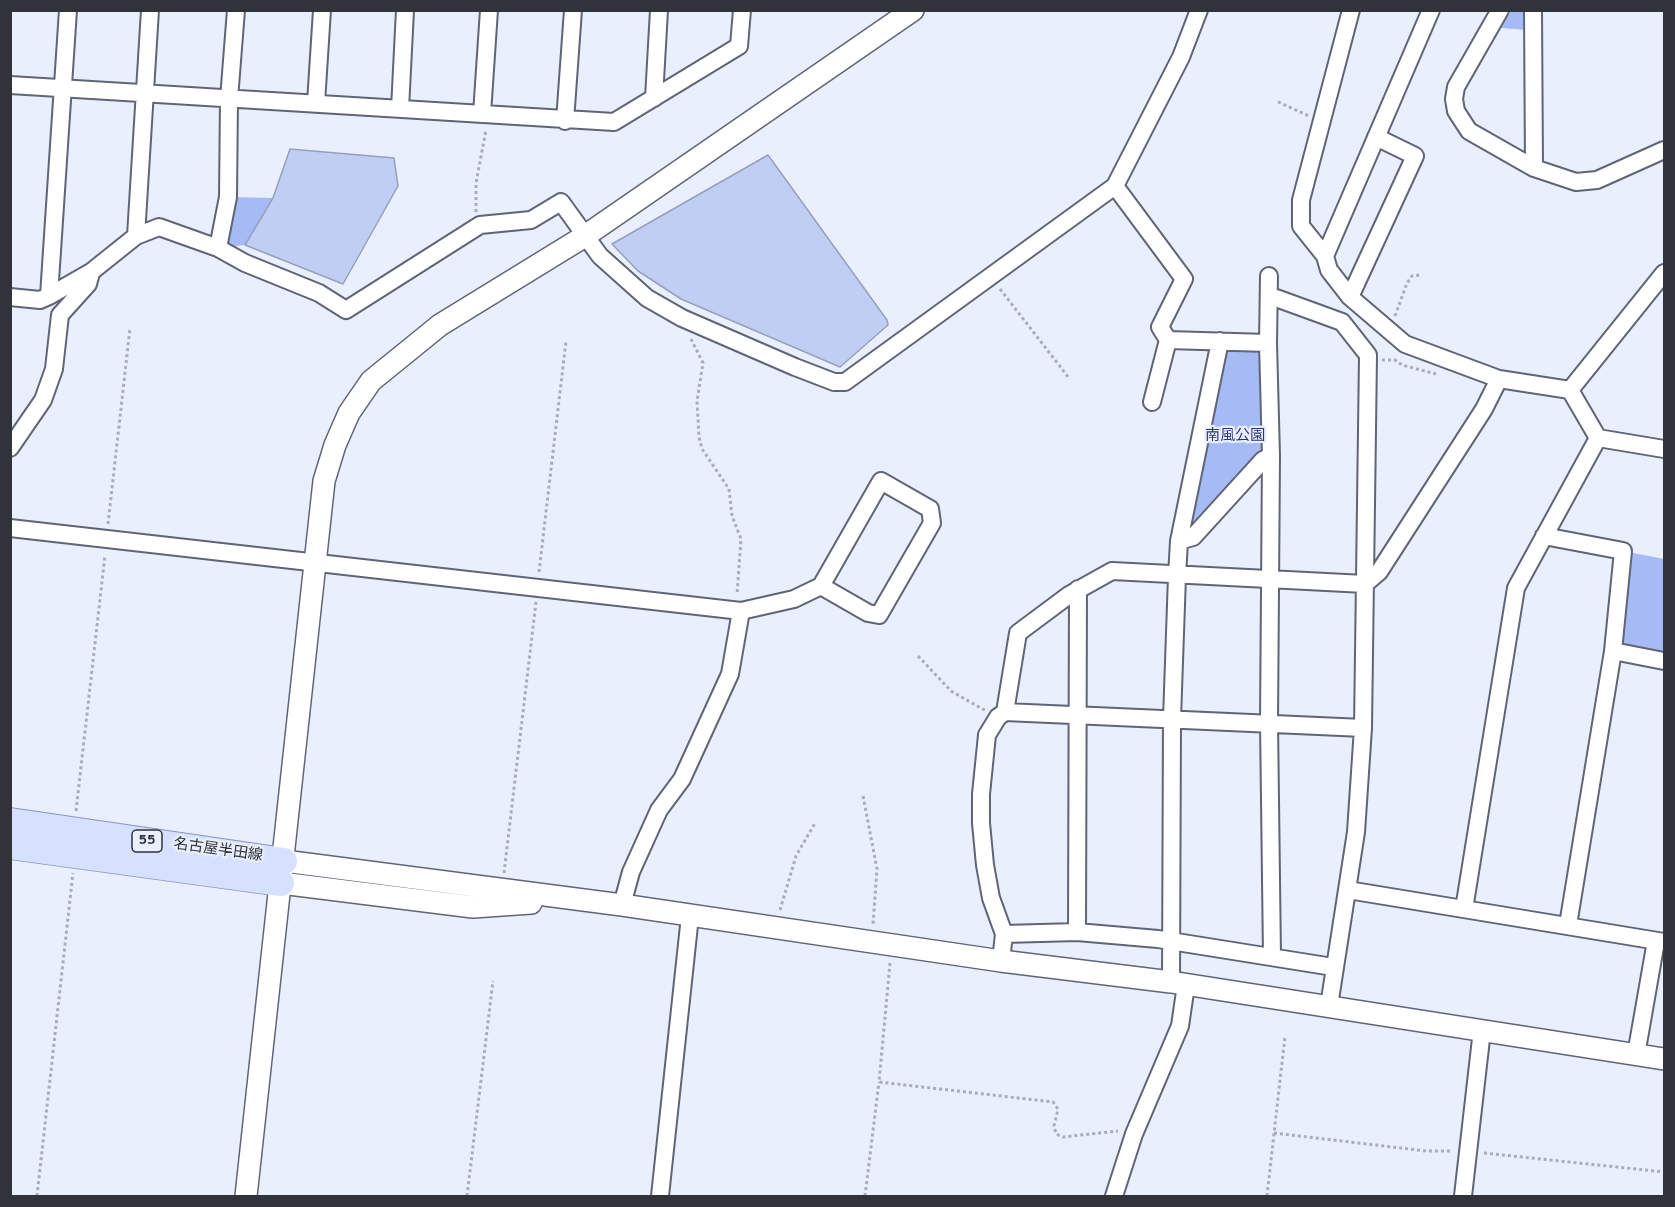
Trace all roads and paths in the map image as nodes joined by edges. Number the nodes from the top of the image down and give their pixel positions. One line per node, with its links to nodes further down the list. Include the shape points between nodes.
1 (68, 10): 17 (street)
2 (150, 10): 18 (street)
3 (236, 10): 20 (street)
4 (322, 10): 22 (street)
5 (405, 10): 23 (street)
6 (489, 10): 24 (street)
7 (573, 10): 25 (street)
8 (659, 10): 19 (street)
9 (742, 10): 19 (street, via 739,46)
10 (914, 10): 33 (street)
11 (1199, 10): 30 (street, via 1181,57)
12 (1351, 10): 26 (street)
13 (1431, 10): 27 (street)
14 (1500, 10): 29 (street, via 1456,87 1456,111 1478,138)
15 (1533, 10): 29 (street)
16 (10, 85): 17 (street)
17 (62, 90): 18 (street); 41 (street)
18 (143, 94): 20 (street); 32 (street)
19 (654, 98): 25 (street, via 614,122)
20 (229, 99): 22 (street); 34 (street, via 228,197)
21 (1278, 102): 26 (path)
22 (316, 103): 23 (street)
23 (400, 109): 24 (street)
24 (485, 114): 25 (street); 31 (path, via 484,147 474,193)
25 (566, 121)
26 (1319, 122): 35 (street, via 1301,200 1300,226)
27 (1376, 137): 35 (street); 43 (street, via 1415,156)
28 (1665, 150): 29 (street, via 1597,180 1576,182)
29 (1534, 168)
30 (1115, 186): 39 (street); 48 (street, via 1184,279 1160,327)
31 (480, 225): 33 (street, via 531,220 561,202); 34 (street, via 346,310 319,293)
32 (136, 236): 34 (street, via 159,226); 36 (street)
33 (585, 236): 45 (street, via 624,280); 66 (street, via 440,325 370,381 335,445 324,481)
34 (218, 248)
35 (1324, 256): 43 (street, via 1329,270)
36 (91, 272): 41 (street); 59 (street, via 88,284 60,315 54,369 43,400)
37 (1665, 273): 56 (street)
38 (1420, 275): 47 (path, via 1412,276 1407,283)
39 (991, 276): 45 (street, via 845,382 834,382); 54 (path)
40 (1269, 276): 44 (street)
41 (49, 296): 42 (street, via 40,300)
42 (10, 297)
43 (1350, 297): 47 (street)
44 (1269, 298): 51 (street); 52 (street, via 1342,322)
45 (682, 318): 73 (path, via 703,363 697,401 702,449 729,489 732,516 741,539 737,599)
46 (130, 328): 64 (path)
47 (1389, 331): 55 (street, via 1405,344)
48 (1168, 340): 50 (street); 57 (street)
49 (566, 341): 71 (path)
50 (1220, 341): 51 (street); 65 (street)
51 (1268, 343): 61 (street)
52 (1368, 360): 53 (path, via 1395,360); 69 (street)
53 (1447, 377)
54 (1069, 378)
55 (1499, 379): 56 (street); 69 (street, via 1484,409 1379,572)
56 (1570, 390): 58 (street)
57 (1152, 402)
58 (1598, 438): 60 (street); 63 (street)
59 (10, 448)
60 (1665, 449)
61 (1271, 456): 65 (street, via 1193,537); 68 (street)
62 (10, 528): 64 (street)
63 (1544, 536): 74 (street, via 1623,551); 91 (street, via 1516,588)
64 (106, 539): 66 (street); 85 (path)
65 (1179, 541): 67 (street)
66 (314, 563): 71 (street); 87 (street)
67 (1177, 576): 68 (street); 72 (street, via 1112,571); 79 (street)
68 (1271, 581): 69 (street); 80 (street)
69 (1365, 584): 81 (street)
70 (821, 586): 70 (street, via 868,613 879,615 932,523 930,509 881,481); 73 (street, via 794,599)
71 (537, 589): 73 (street); 88 (path)
72 (1078, 589): 77 (street, via 1018,633); 78 (street)
73 (741, 611): 90 (street, via 730,674 682,780 658,810)
74 (1613, 651): 76 (street); 93 (street)
75 (918, 656): 77 (path, via 951,691)
76 (1665, 661)
77 (1001, 714): 78 (street); 96 (street, via 987,735 981,823 991,898)
78 (1079, 715): 79 (street); 95 (street)
79 (1172, 719): 80 (street); 99 (street)
80 (1269, 722): 81 (street); 101 (street)
81 (1363, 728): 89 (street)
82 (863, 796): 98 (path, via 877,869)
83 (10, 821): 85 (main road, 名古屋半田線 / 55)
84 (815, 823): 94 (path, via 793,864)
85 (74, 842): 86 (main road, 名古屋半田線 / 55); 87 (main road, 名古屋半田線 / 55); 116 (path)
86 (10, 846)
87 (282, 872): 88 (street); 90 (street, via 473,907); 117 (street)
88 (502, 890): 90 (street)
89 (1348, 890): 91 (street); 103 (street)
90 (614, 904): 92 (street)
91 (1464, 909): 93 (street)
92 (690, 916): 94 (street); 119 (street)
93 (1568, 925): 97 (street)
94 (775, 928): 98 (street)
95 (1077, 932): 96 (street); 99 (street)
96 (1004, 934): 102 (street)
97 (1660, 941): 109 (street)
98 (871, 942): 100 (street)
99 (1173, 942): 101 (street); 105 (street)
100 (892, 945): 102 (street); 111 (path)
101 (1272, 957): 103 (street)
102 (1001, 961): 105 (street)
103 (1334, 967): 106 (street)
104 (493, 981): 118 (path)
105 (1179, 983): 106 (street); 113 (street, via 1180,1026)
106 (1329, 1005): 107 (street)
107 (1482, 1030): 109 (street); 114 (street)
108 (1285, 1036): 112 (path)
109 (1636, 1054): 110 (street)
110 (1665, 1059)
111 (879, 1082): 113 (path, via 1053,1102 1058,1109 1056,1134 1063,1137 1099,1131); 120 (path)
112 (1274, 1133): 114 (path, via 1437,1152); 122 (path)
113 (1134, 1134): 121 (street)
114 (1468, 1150): 115 (path); 123 (street)
115 (1665, 1172)
116 (37, 1197)
117 (246, 1197)
118 (467, 1197)
119 (660, 1197)
120 (865, 1197)
121 (1114, 1197)
122 (1267, 1197)
123 (1463, 1197)

